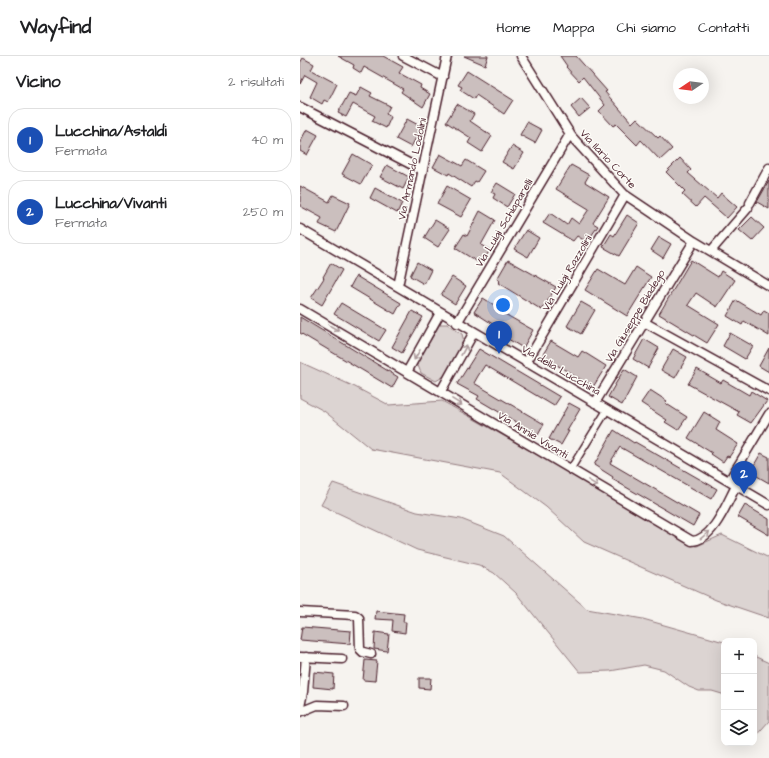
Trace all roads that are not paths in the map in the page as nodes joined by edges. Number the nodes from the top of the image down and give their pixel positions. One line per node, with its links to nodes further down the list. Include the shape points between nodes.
1 (403, 56): 4 (street)
2 (447, 56): 4 (street, Via Armando Lodolini)
3 (521, 56): 6 (street, Via Ilario Corte)
4 (443, 77): 8 (street, Via Armando Lodolini)
5 (300, 107): 8 (street)
6 (570, 134): 9 (street, Via Ilario Corte); 18 (street, Via Luigi Schiaparelli)
7 (769, 168): 12 (street, via 749,206)
8 (422, 170): 13 (street, Via Armando Lodolini)
9 (626, 195): 11 (street, Via Ilario Corte); 20 (street, Via Luigi Razzolini)
10 (300, 230): 13 (street, Via della Lucchina)
11 (694, 241): 12 (street, Via Ilario Corte); 17 (street, Via Giuseppe Biadego)
12 (711, 252): 14 (street, Via Ilario Corte)
13 (398, 286): 16 (street, Via della Lucchina)
14 (769, 286)
15 (300, 309): 21 (street, Via Annie Vivanti, one-way to 21)
16 (440, 313): 18 (street, Via della Lucchina); 21 (street, one-way to 21)
17 (644, 322): 23 (street); 24 (street, Via Giuseppe Biadego)
18 (457, 323): 19 (street, Via della Lucchina)
19 (474, 332): 20 (street, Via della Lucchina); 22 (street, one-way to 19)
20 (526, 363): 24 (street, Via della Lucchina)
21 (407, 372): 22 (street, Via Annie Vivanti)
22 (441, 391): 27 (street, Via Annie Vivanti, one-way to 27)
23 (769, 391)
24 (595, 403): 25 (street, Via della Lucchina)
25 (607, 410): 27 (street); 28 (street, Via della Lucchina)
26 (769, 414): 28 (street)
27 (570, 470): 28 (street, Via Annie Vivanti, one-way to 28, via 692,541 701,539 710,532)
28 (733, 484): 29 (street, Via della Lucchina)
29 (769, 505)
30 (300, 612): 31 (street, via 355,615 359,618 360,649)
31 (371, 654)
32 (303, 657): 33 (street); 34 (street)
33 (342, 659)
34 (302, 692): 35 (street)
35 (300, 706)
36 (344, 706): 37 (street, via 318,705)
37 (300, 712)

